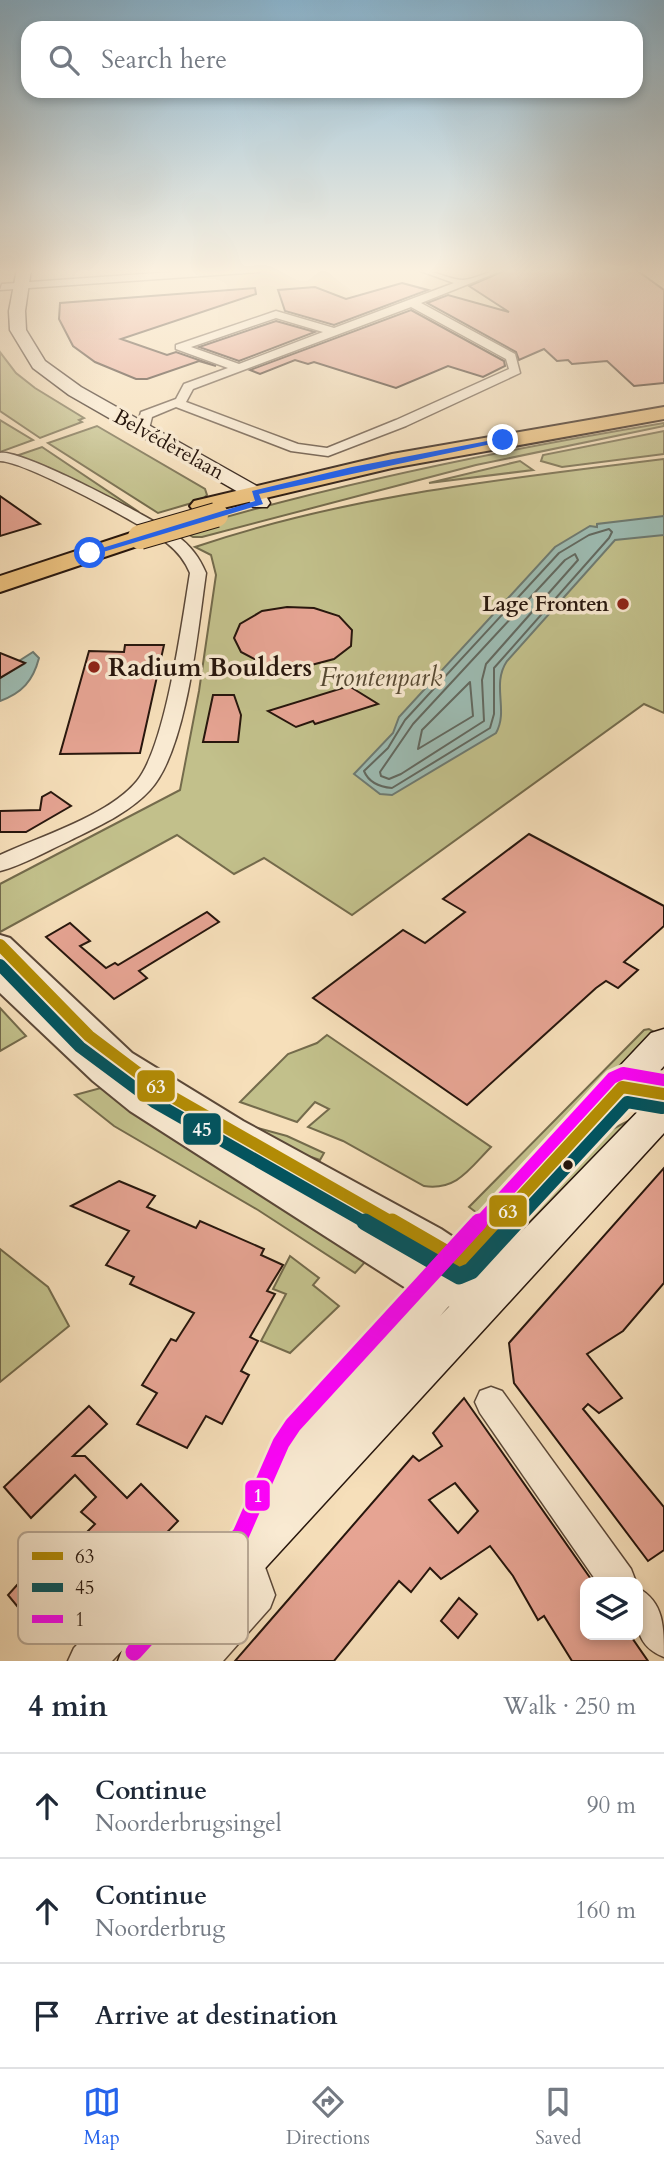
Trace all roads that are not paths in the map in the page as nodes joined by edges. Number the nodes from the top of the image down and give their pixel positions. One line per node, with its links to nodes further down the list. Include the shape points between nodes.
1 (27, 347): 10 (main road, Belvédèrelaan, via 34,359 64,384)
2 (181, 347): 5 (street)
3 (296, 347): 5 (street)
4 (493, 347): 7 (street, via 515,361 516,370 328,452 296,448)
5 (240, 368): 7 (street, via 188,387)
6 (24, 373): 13 (main road, Belvédèrelaan, via 57,397)
7 (176, 403): 10 (street, via 146,415)
8 (664, 413): 12 (main road)
9 (664, 420): 13 (main road)
10 (137, 424): 12 (main road, via 247,479); 13 (main road, Belvédèrelaan)
11 (2, 457): 17 (street, via 96,496 169,537 193,556 198,573 166,737 144,785 101,814)
12 (300, 481): 13 (main road)
13 (250, 498): 14 (main road, bridge)
14 (134, 533): 15 (main road); 16 (main road)
15 (0, 570)
16 (0, 584)
17 (0, 864)
18 (0, 945): 24 (street, via 121,1062 231,1131 428,1240)
19 (0, 975): 24 (street, via 73,1045 142,1102)
20 (664, 1042): 21 (main road)
21 (622, 1087): 22 (street); 24 (main road)
22 (664, 1094)
23 (664, 1108): 25 (main road)
24 (449, 1274): 25 (street); 27 (main road, via 304,1434)
25 (485, 1300): 28 (main road)
26 (491, 1402): 30 (street)
27 (248, 1540)
28 (248, 1548)
29 (248, 1574): 31 (street, via 257,1595)
30 (614, 1577)
31 (248, 1605)
32 (643, 1612): 33 (street)
33 (664, 1639)
34 (103, 1644): 37 (street)
35 (160, 1644): 38 (main road)
36 (213, 1644): 39 (street)
37 (87, 1661)
38 (144, 1661)
39 (198, 1661)

